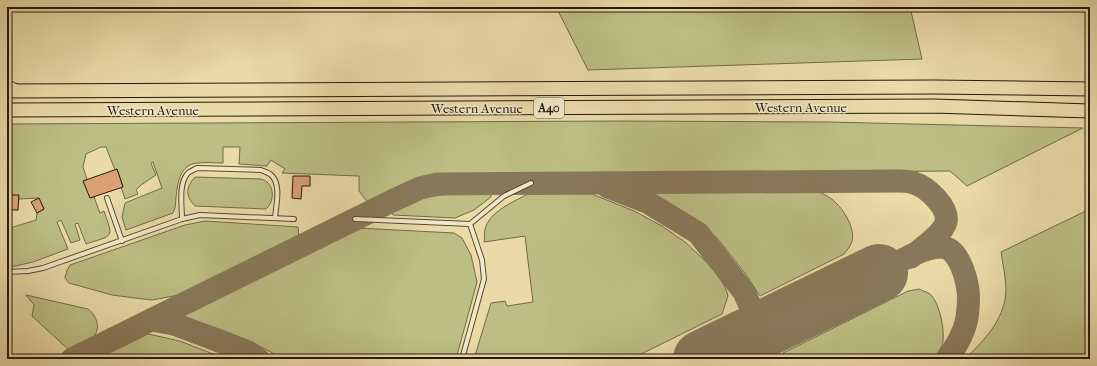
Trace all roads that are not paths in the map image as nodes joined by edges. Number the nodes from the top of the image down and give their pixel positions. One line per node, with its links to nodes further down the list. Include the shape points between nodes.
1 (7, 82): 4 (lane)
2 (1090, 89): 4 (highway, Western Avenue / A40, via 918,87)
3 (7, 91): 4 (highway, Western Avenue / A40)
4 (28, 91)
5 (7, 110): 6 (highway, Western Avenue / A40, via 934,106)
6 (1090, 111)
7 (532, 183): 13 (lane, via 504,196)
8 (107, 198): 14 (lane)
9 (275, 218): 10 (lane, via 200,215); 10 (lane, via 277,188 270,174 261,170 197,168 189,173 182,186); 11 (lane)
10 (182, 219): 14 (lane)
11 (294, 219)
12 (356, 219): 13 (lane)
13 (470, 224): 16 (lane, via 482,260 484,279)
14 (122, 241): 15 (lane, via 43,268)
15 (7, 272)
16 (462, 359)

